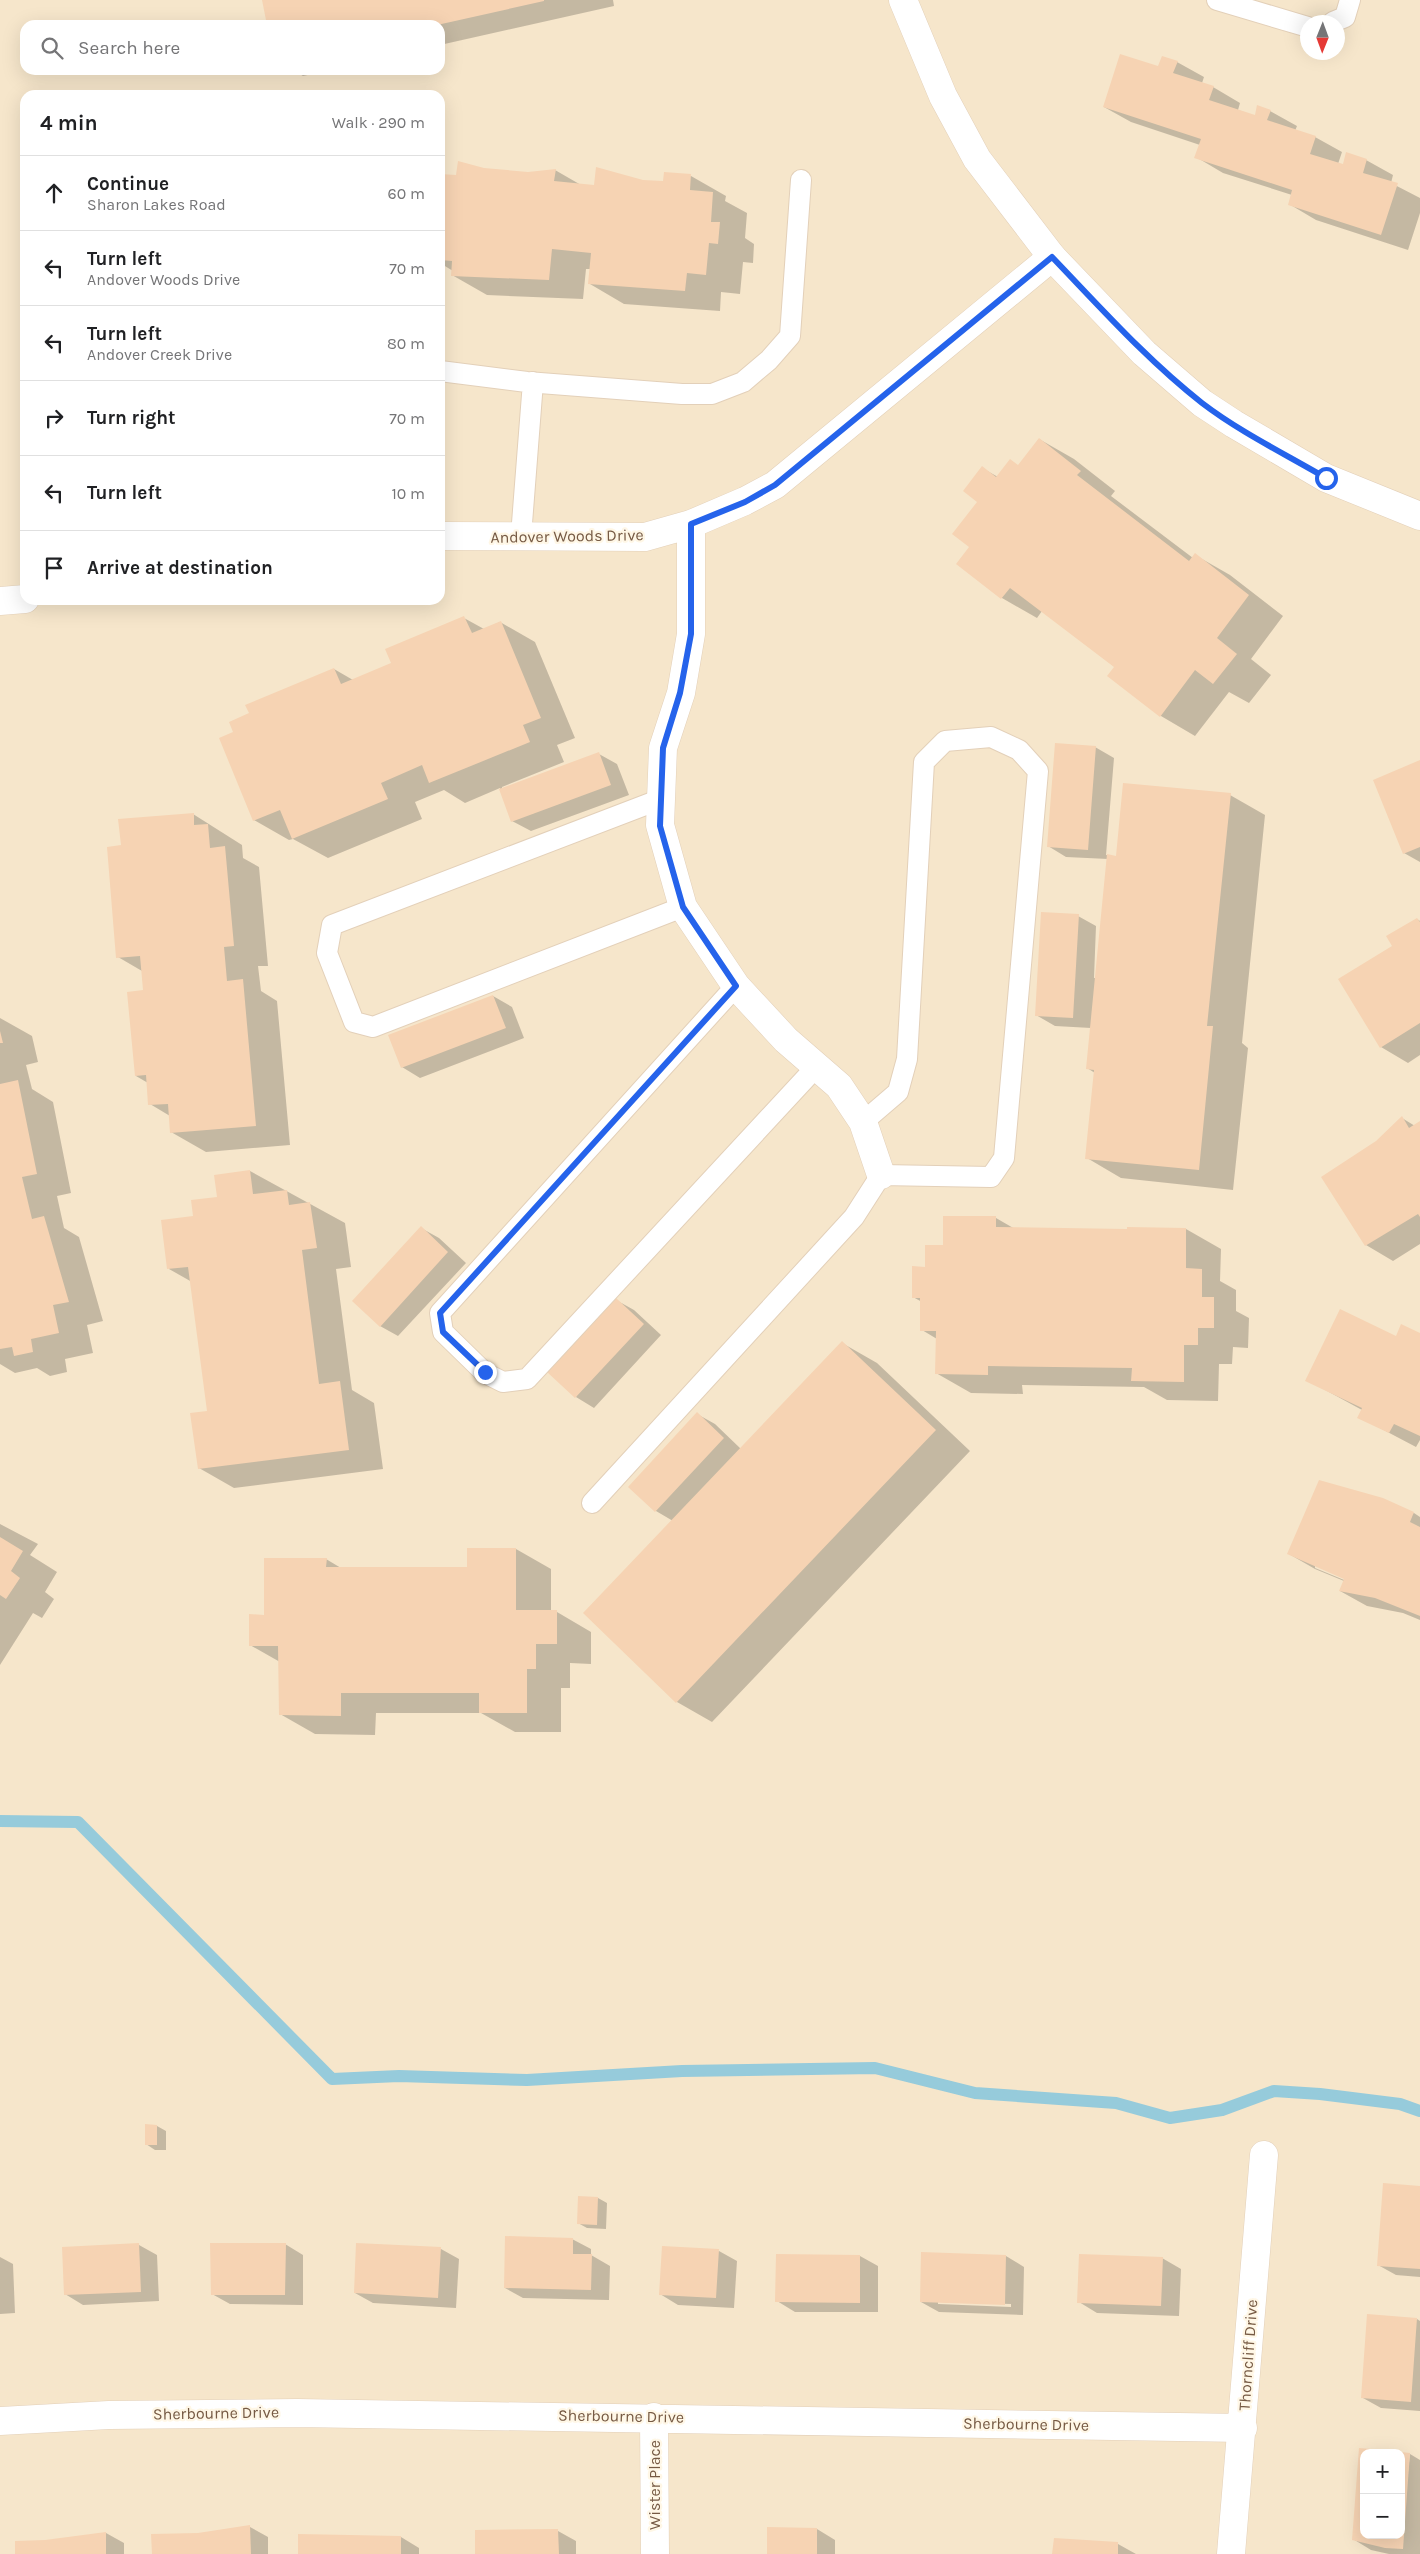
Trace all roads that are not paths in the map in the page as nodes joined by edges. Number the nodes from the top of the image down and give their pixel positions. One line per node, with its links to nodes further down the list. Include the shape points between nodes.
1 (903, 0): 7 (street, via 943,96 977,159)
2 (1217, 0): 5 (lane)
3 (1350, 0): 4 (lane)
4 (1345, 17)
5 (1300, 25)
6 (802, 180): 9 (lane, via 790,336 769,360 742,382 712,394)
7 (1052, 257): 10 (street, via 1144,353 1202,403 1326,478); 11 (street, Andover Woods Drive, via 775,485 745,502)
8 (445, 372): 9 (lane)
9 (533, 382): 13 (lane)
10 (1420, 516)
11 (691, 524): 13 (street, Andover Woods Drive, via 645,536); 16 (street, via 691,634 680,693 663,748)
12 (445, 536): 13 (street, Andover Woods Drive)
13 (521, 536)
14 (20, 599): 15 (street)
15 (0, 601)
16 (661, 799): 17 (street, via 660,826); 17 (lane, via 332,925 327,953 354,1022 373,1027)
17 (683, 907): 18 (street)
18 (736, 986): 19 (street, via 786,1040); 19 (lane, via 440,1313 443,1332 485,1372 503,1382 527,1379)
19 (817, 1066): 20 (street, via 840,1086)
20 (863, 1122): 21 (street); 21 (lane, via 898,1092 907,1059 924,762 946,741 990,737 1019,750 1038,771 1004,1158 990,1178)
21 (881, 1175): 22 (lane, via 854,1217)
22 (592, 1503)
23 (1264, 2155): 26 (street, Thorncliff Drive)
24 (654, 2417): 25 (street, Sherbourne Drive, via 297,2412 109,2415); 26 (street, Sherbourne Drive); 27 (street, Wister Place)
25 (0, 2421)
26 (1243, 2428): 28 (street, Thorncliff Drive)
27 (655, 2554)
28 (1231, 2554)

